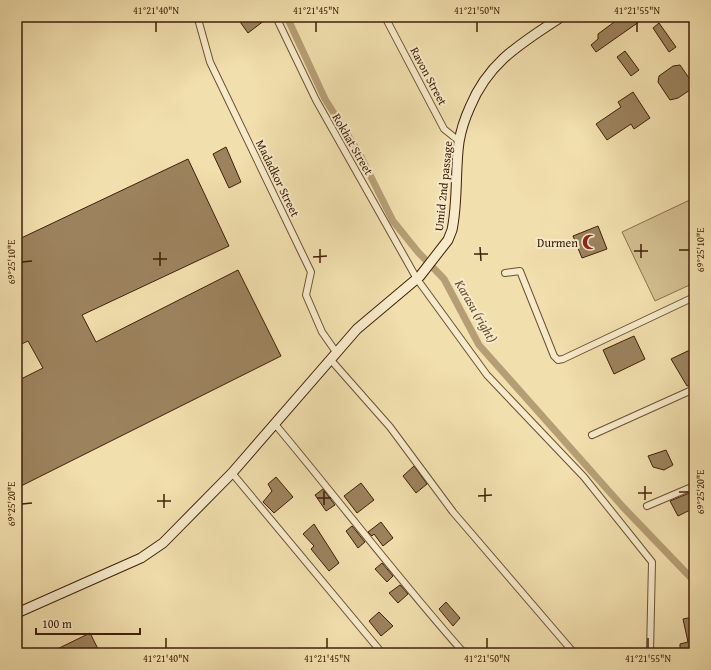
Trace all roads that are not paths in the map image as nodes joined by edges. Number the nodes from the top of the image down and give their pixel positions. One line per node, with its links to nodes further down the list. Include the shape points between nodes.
1 (205, 17): 9 (street, Madadkor Street, via 198,19 210,62 311,272 306,295)
2 (276, 17): 7 (street, Rokhat Street, via 316,100)
3 (385, 17): 5 (street, Ravon Street, via 444,129)
4 (561, 17): 5 (main road, Umid 2nd passage, via 519,44 486,77 472,103)
5 (459, 141): 7 (main road, Umid 2nd passage, via 452,230 439,252)
6 (505, 273): 8 (street, via 520,271 554,356 558,360)
7 (418, 277): 9 (main road, Umid 2nd passage, via 367,319); 20 (street, Rokhat Street, via 488,375 584,477 652,562)
8 (694, 297)
9 (333, 355): 11 (main road, Umid 2nd passage); 19 (street, via 453,512)
10 (694, 389): 12 (street)
11 (274, 423): 13 (main road, Umid 2nd passage); 18 (street)
12 (592, 435)
13 (232, 473): 16 (main road, Umid 2nd passage, via 181,527 157,548 141,558); 17 (street)
14 (694, 486): 15 (street)
15 (647, 506)
16 (17, 613)
17 (382, 653)
18 (464, 653)
19 (574, 653)
20 (650, 653)

